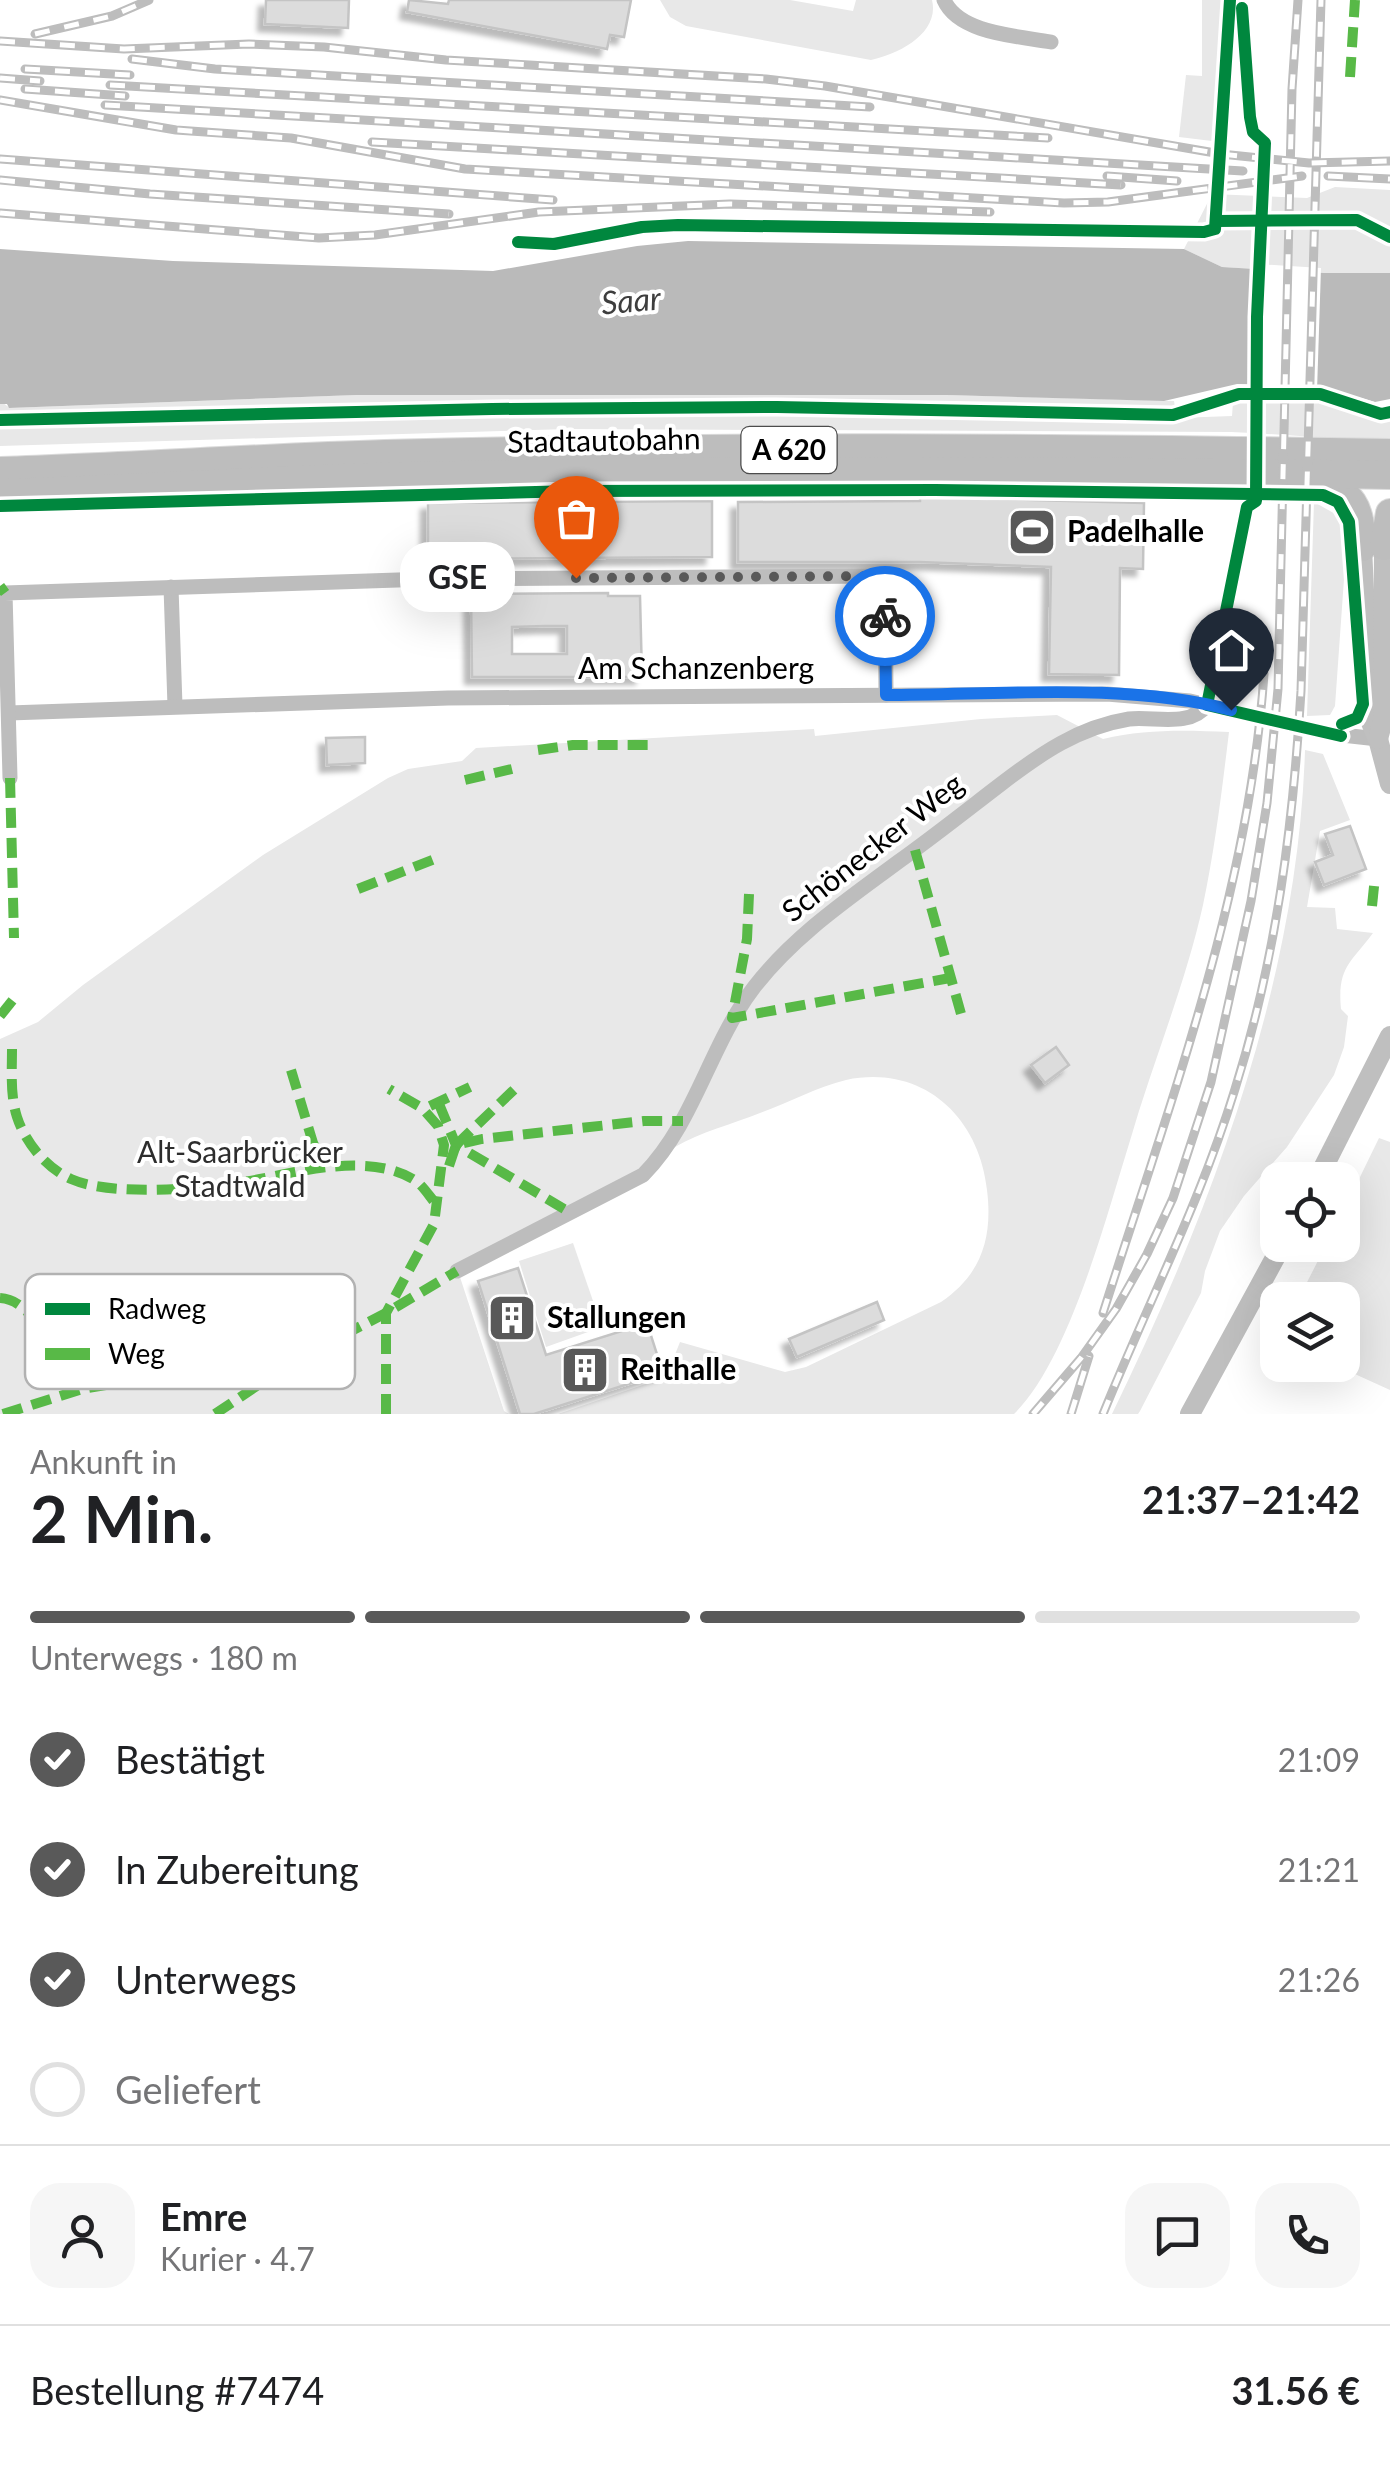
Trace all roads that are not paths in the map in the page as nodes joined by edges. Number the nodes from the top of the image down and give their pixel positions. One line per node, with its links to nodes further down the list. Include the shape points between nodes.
1 (944, 0): 2 (street, via 972,24)
2 (1051, 42)
3 (1390, 453): 4 (highway, Stadtautobahn / A 620, via 590,450)
4 (0, 471)
5 (1188, 472): 6 (highway, Stadtautobahn / A 620); 7 (highway, Stadtautobahn / A 620, via 572,473); 9 (highway, via 1241,483 1336,487 1348,494)
6 (1390, 475)
7 (0, 492)
8 (1390, 514): 9 (highway)
9 (1377, 561): 15 (main road, via 1368,698)
10 (171, 587): 11 (street, via 885,576); 13 (street); 14 (street, via 5,593)
11 (886, 695): 12 (street, Am Schanzenberg, via 1106,694); 13 (street, Am Schanzenberg)
12 (1207, 705): 15 (street, Am Schanzenberg); 21 (street, Schönecker Weg, via 1200,715 1130,719 1065,740 842,902 792,945 732,1018 683,1121 643,1175)
13 (175, 706): 14 (street, Am Schanzenberg)
14 (9, 713): 16 (street)
15 (1378, 739): 17 (main road)
16 (10, 778)
17 (1390, 784)
18 (1390, 1036): 19 (main road)
19 (1326, 1162)
20 (1273, 1262): 22 (main road)
21 (458, 1271)
22 (1190, 1414)

